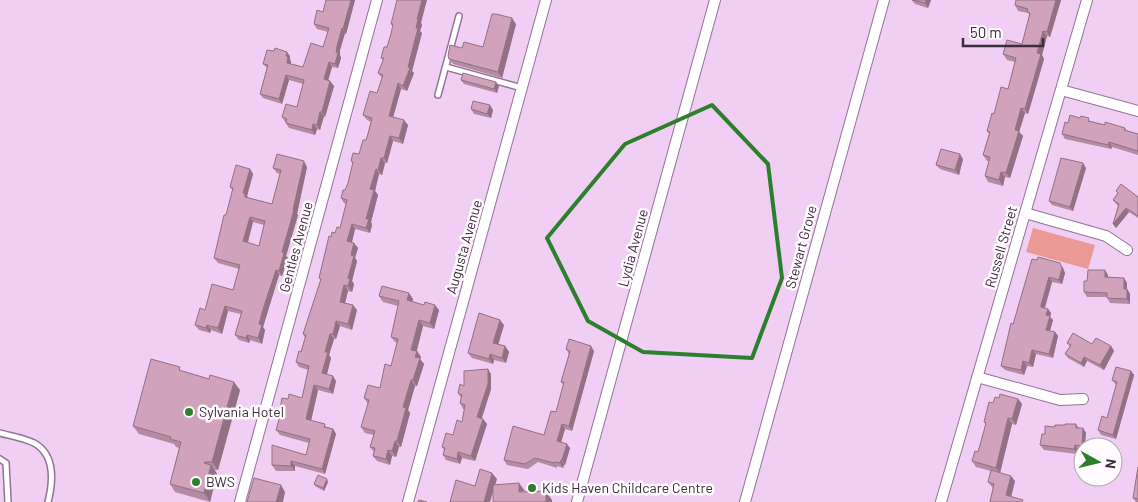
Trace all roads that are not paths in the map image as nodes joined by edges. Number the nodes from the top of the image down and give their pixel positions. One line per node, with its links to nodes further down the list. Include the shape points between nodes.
1 (377, 0): 20 (street, Gentles Avenue)
2 (546, 0): 8 (street, Augusta Avenue)
3 (715, 0): 22 (street, Lydia Avenue)
4 (884, 0): 23 (street, Stewart Grove)
5 (1087, 0): 9 (street, Russell Street)
6 (460, 16): 7 (lane)
7 (446, 67): 8 (lane); 10 (lane)
8 (522, 88): 21 (street, Augusta Avenue)
9 (1061, 90): 11 (street); 12 (street, Russell Street)
10 (438, 95)
11 (1138, 111)
12 (1025, 214): 13 (street, via 1106,236); 14 (street, Russell Street)
13 (1127, 250)
14 (977, 377): 15 (street, via 1060,400); 24 (street, Russell Street)
15 (1083, 399)
16 (0, 433): 19 (lane, via 34,443 44,452 53,474)
17 (0, 459): 18 (lane, via 6,463)
18 (8, 502)
19 (48, 502)
20 (240, 502)
21 (408, 502)
22 (577, 502)
23 (745, 502)
24 (941, 502)

